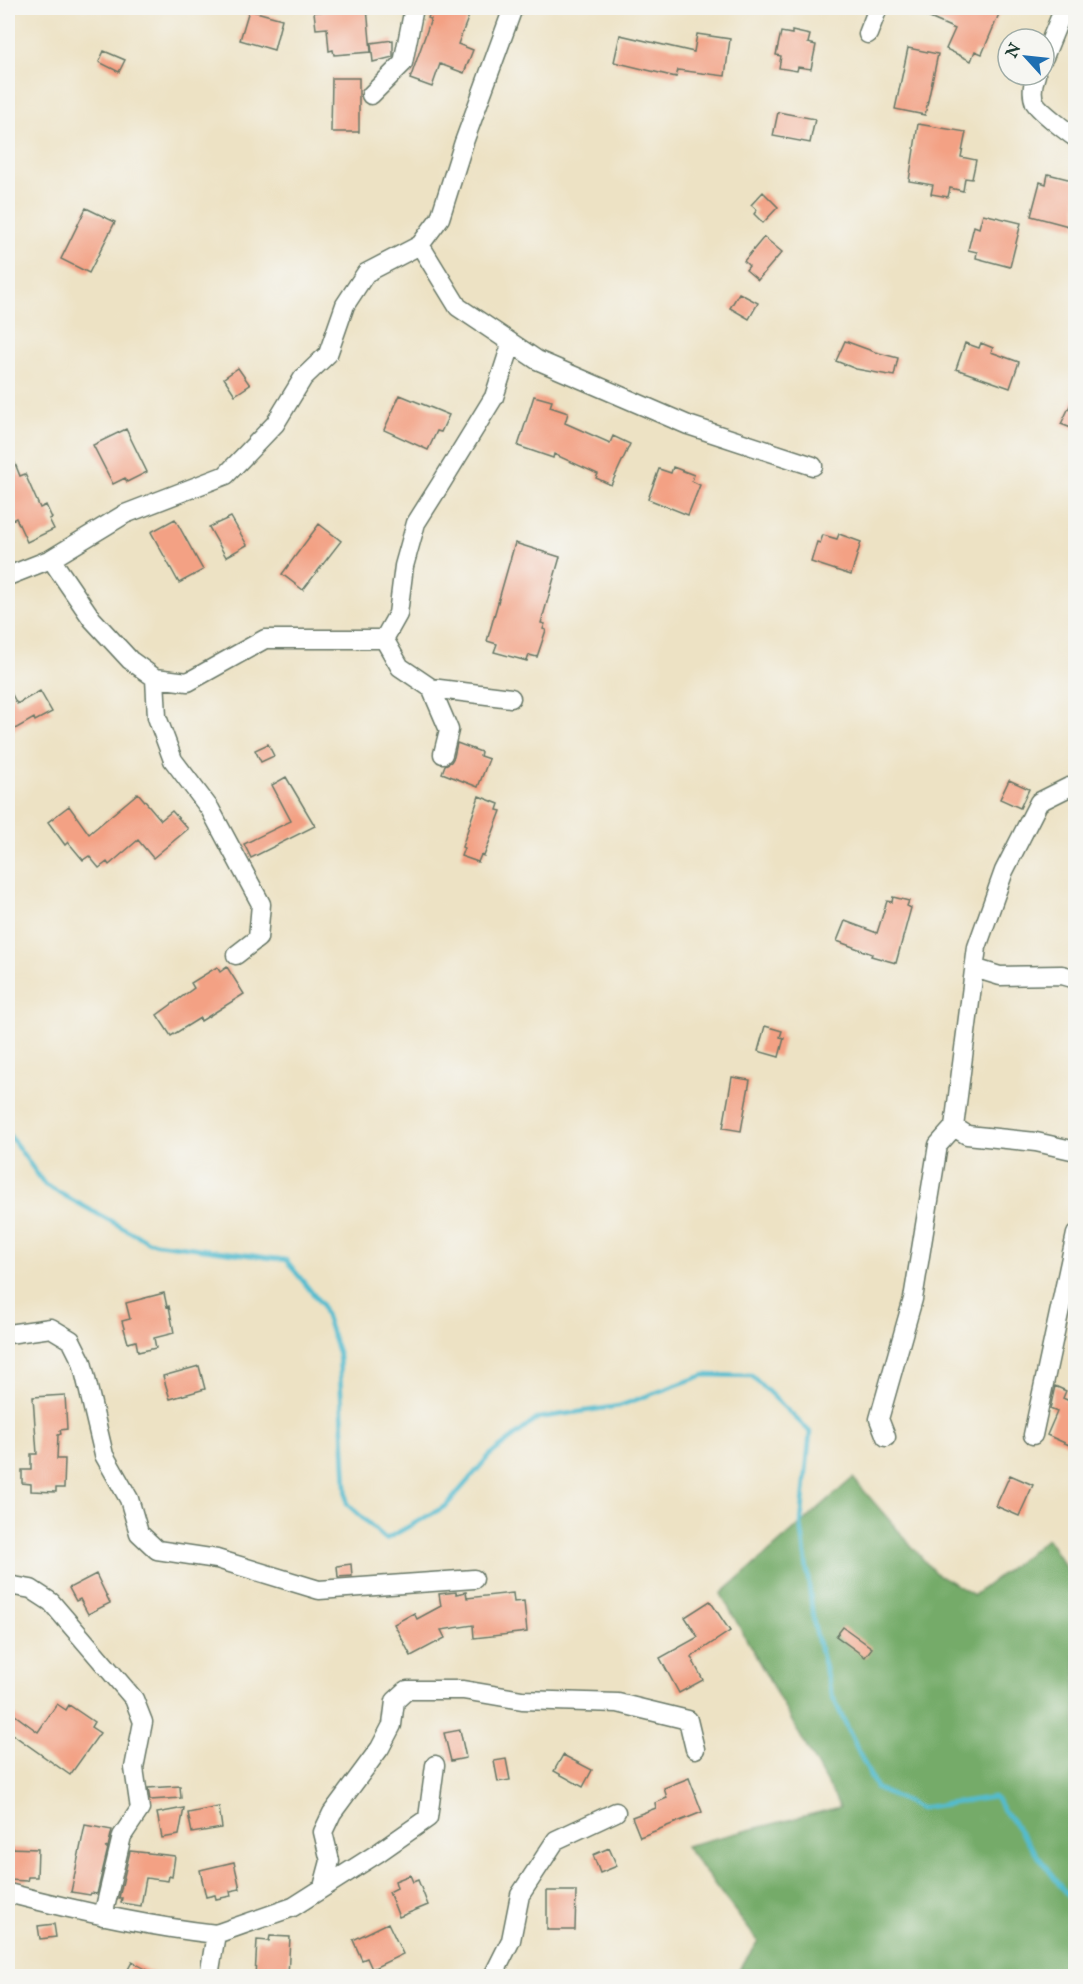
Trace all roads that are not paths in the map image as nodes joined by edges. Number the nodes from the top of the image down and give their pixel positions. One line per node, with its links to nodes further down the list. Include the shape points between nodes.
1 (414, 8): 8 (street, via 403,63)
2 (513, 8): 10 (street, via 440,218)
3 (878, 8): 6 (street)
4 (1064, 8): 5 (street)
5 (1056, 28)
6 (868, 34)
7 (1032, 87): 9 (street, via 1035,103)
8 (371, 94)
9 (1076, 138)
10 (420, 245): 11 (street, via 458,307); 13 (street, via 366,273 345,305 328,354 303,378 276,424 226,475 125,514)
11 (511, 345): 12 (street, via 687,425); 15 (street, via 494,397 416,523 404,566 398,614)
12 (813, 465)
13 (51, 559): 14 (street); 16 (street, via 92,619 130,660)
14 (8, 576)
15 (384, 639): 16 (street, via 265,639 188,682); 17 (street, via 400,667)
16 (155, 678): 21 (street, via 157,717 173,760 210,809 261,904 258,938)
17 (431, 688): 18 (street); 19 (street, via 449,730)
18 (511, 698)
19 (443, 754)
20 (1076, 787): 22 (street, via 1040,802 1004,871 977,946)
21 (236, 955)
22 (974, 968): 23 (street, via 1000,975 1062,975); 24 (street)
23 (1076, 979)
24 (954, 1127): 25 (street, via 967,1135); 29 (street, via 938,1145 913,1299 879,1419)
25 (1076, 1151)
26 (1076, 1234): 28 (street)
27 (8, 1334): 30 (street, via 51,1328 71,1340 82,1362 104,1455 129,1499 139,1533 158,1550 217,1559 319,1590)
28 (1034, 1435)
29 (886, 1437)
30 (474, 1579)
31 (8, 1585): 37 (street, via 30,1589 51,1602 134,1699 143,1722 134,1768 140,1809 122,1836)
32 (695, 1749): 35 (street, via 688,1720 618,1703 522,1700 463,1690 407,1690 395,1701 392,1725 380,1748 332,1813 323,1832 330,1861)
33 (435, 1765): 35 (street, via 428,1818)
34 (616, 1812): 40 (street, via 556,1840 520,1895 511,1940)
35 (323, 1887): 38 (street, via 293,1907)
36 (8, 1893): 37 (street)
37 (103, 1916): 38 (street)
38 (216, 1934): 39 (street)
39 (209, 1977)
40 (493, 1977)

